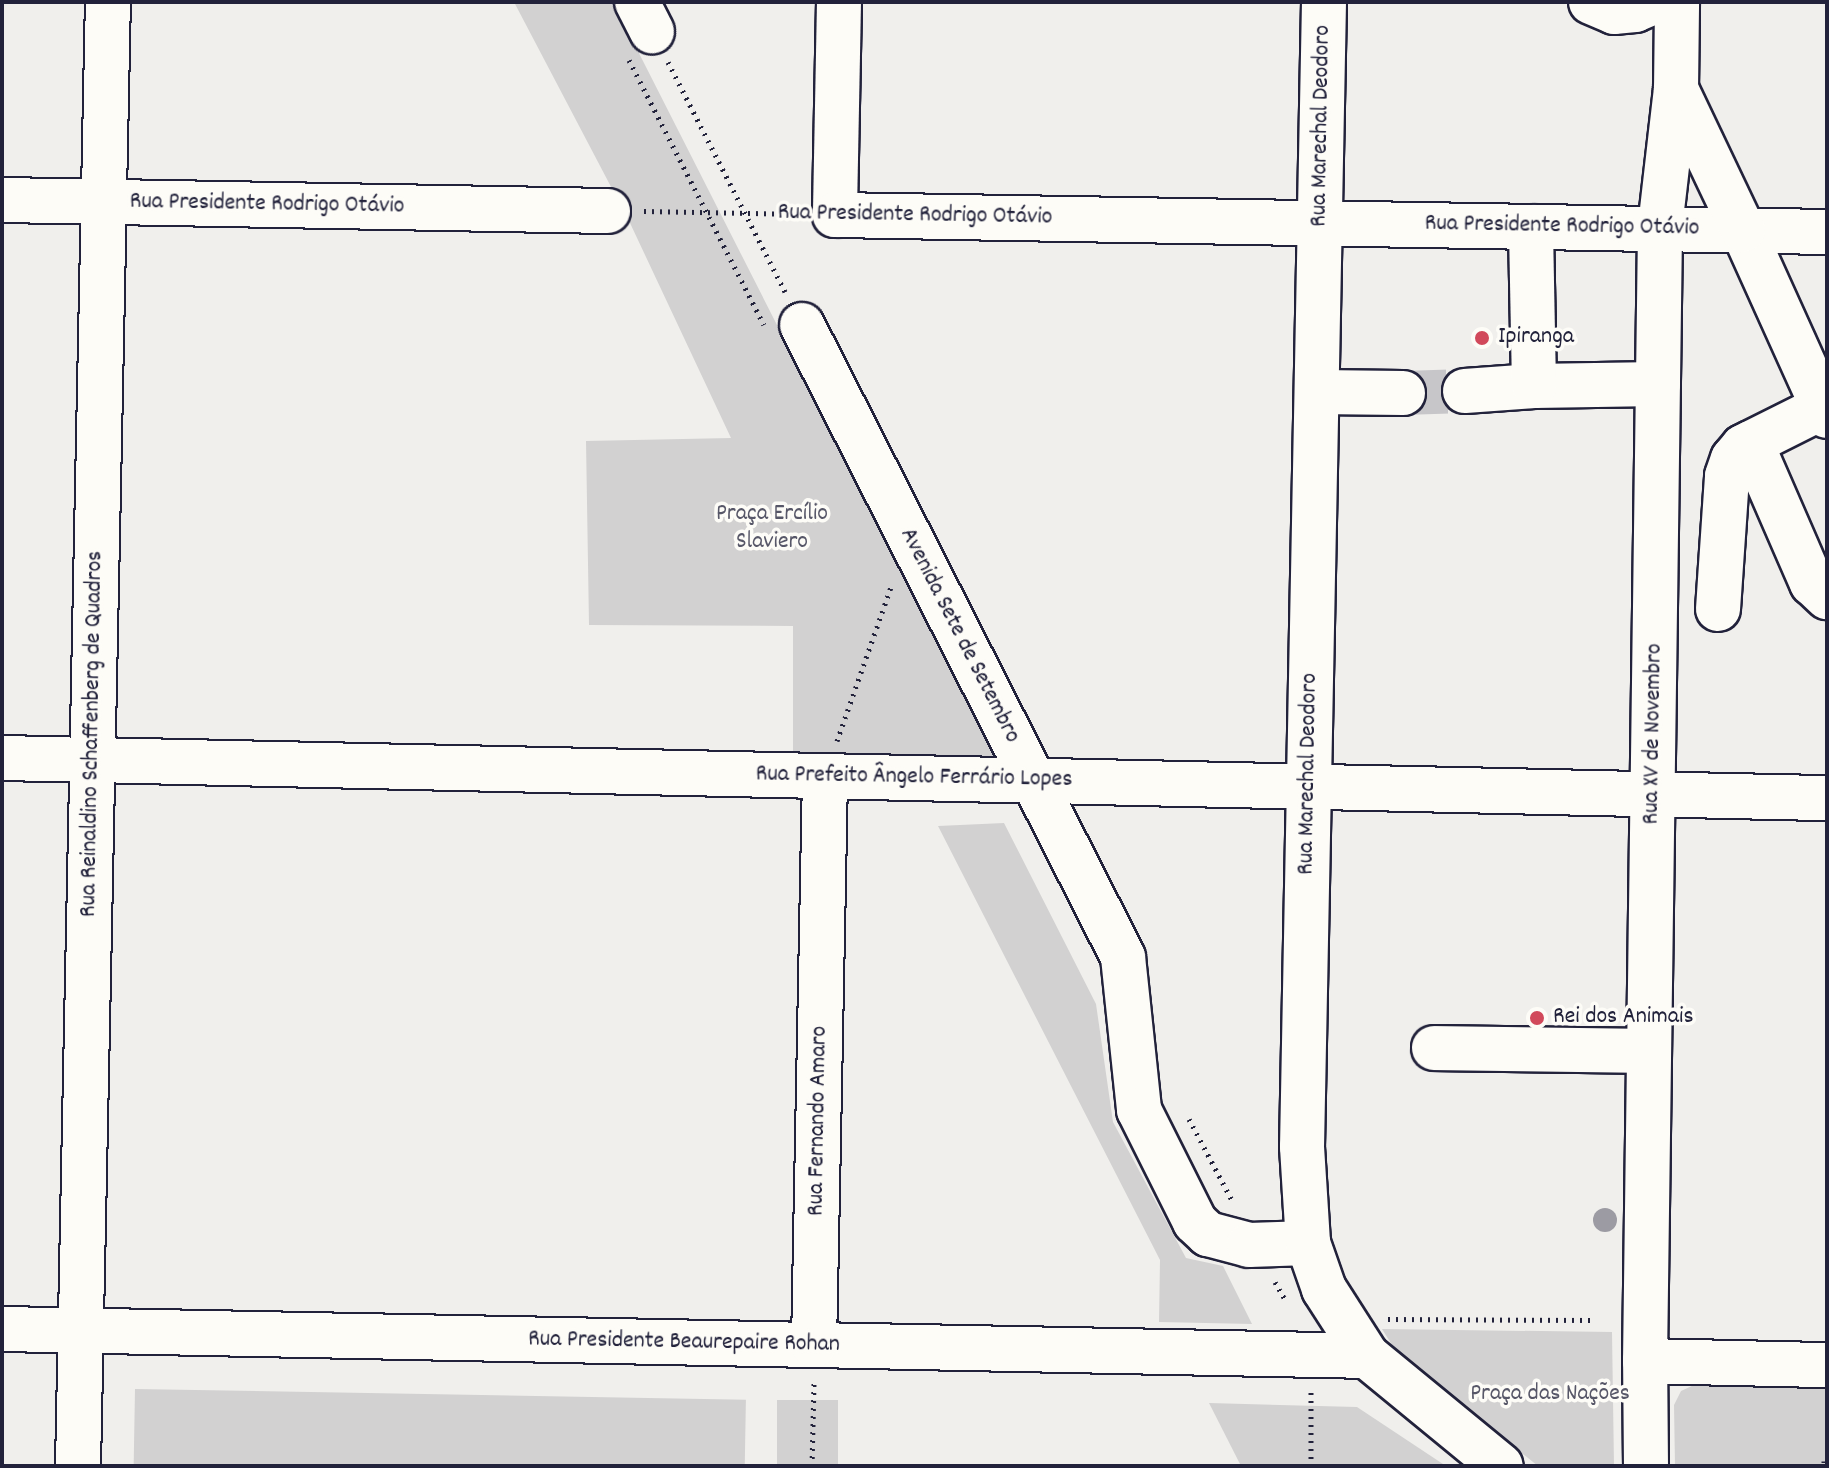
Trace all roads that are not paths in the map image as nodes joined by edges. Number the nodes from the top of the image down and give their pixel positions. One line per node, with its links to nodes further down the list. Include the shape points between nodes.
1 (108, 2): 9 (street, Rua Reinaldino Schaffenberg de Quadros)
2 (839, 2): 11 (street, Rua Presidente Rodrigo Otávio, via 835,215)
3 (1324, 2): 11 (street, Rua Marechal Deodoro)
4 (1591, 2): 5 (street, via 1614,12)
5 (1654, 2)
6 (1677, 2): 7 (street, Rua XV de Novembro)
7 (1676, 89): 13 (street, Rua XV de Novembro); 14 (street)
8 (2, 200): 9 (street, Rua Presidente Rodrigo Otávio)
9 (104, 202): 10 (street, Rua Presidente Rodrigo Otávio); 27 (street, Rua Reinaldino Schaffenberg de Quadros)
10 (608, 211)
11 (1320, 223): 12 (street, Rua Presidente Rodrigo Otávio); 20 (street, Rua Marechal Deodoro)
12 (1531, 227): 13 (street, Rua Presidente Rodrigo Otávio); 18 (street)
13 (1660, 227): 14 (street, Rua Presidente Rodrigo Otávio); 17 (street, Rua XV de Novembro)
14 (1743, 230): 15 (street, Rua Presidente Rodrigo Otávio); 22 (street)
15 (1827, 232)
16 (802, 325): 29 (street, Avenida Sete de Setembro)
17 (1658, 384): 18 (street); 31 (street, Rua XV de Novembro)
18 (1534, 386): 19 (street)
19 (1465, 391)
20 (1317, 392): 21 (street); 30 (street, Rua Marechal Deodoro)
21 (1403, 393)
22 (1825, 411): 23 (street)
23 (1751, 443): 24 (street, via 1812,583); 25 (street, via 1733,459 1727,476)
24 (1827, 597)
25 (1718, 609)
26 (2, 758): 27 (street, Rua Prefeito Ângelo Ferrário Lopes)
27 (93, 760): 28 (street, Rua Prefeito Ângelo Ferrário Lopes); 37 (street, Rua Reinaldino Schaffenberg de Quadros)
28 (825, 776): 29 (street, Rua Prefeito Ângelo Ferrário Lopes); 38 (street, Rua Fernando Amaro)
29 (1032, 781): 30 (street, Rua Prefeito Ângelo Ferrário Lopes); 35 (street, Avenida Sete de Setembro, via 1123,957 1139,1110 1195,1222 1208,1234 1249,1245)
30 (1309, 787): 31 (street, Rua Prefeito Ângelo Ferrário Lopes); 35 (street, Rua Marechal Deodoro, via 1302,1147)
31 (1653, 794): 32 (street, Rua Prefeito Ângelo Ferrário Lopes); 34 (street, Rua XV de Novembro)
32 (1827, 798)
33 (1434, 1048): 34 (street)
34 (1649, 1051): 40 (street, Rua XV de Novembro)
35 (1308, 1243): 39 (street, Rua Marechal Deodoro, via 1324,1289)
36 (2, 1329): 37 (street, Rua Presidente Beaurepaire Rohan)
37 (81, 1331): 38 (street, Rua Presidente Beaurepaire Rohan); 42 (street, Rua Reinaldino Schaffenberg de Quadros)
38 (814, 1345): 39 (street, Rua Presidente Beaurepaire Rohan)
39 (1367, 1356): 43 (street, Rua Marechal Deodoro)
40 (1645, 1361): 41 (street); 44 (street, Rua XV de Novembro)
41 (1827, 1365)
42 (78, 1466)
43 (1501, 1466)
44 (1646, 1466)

